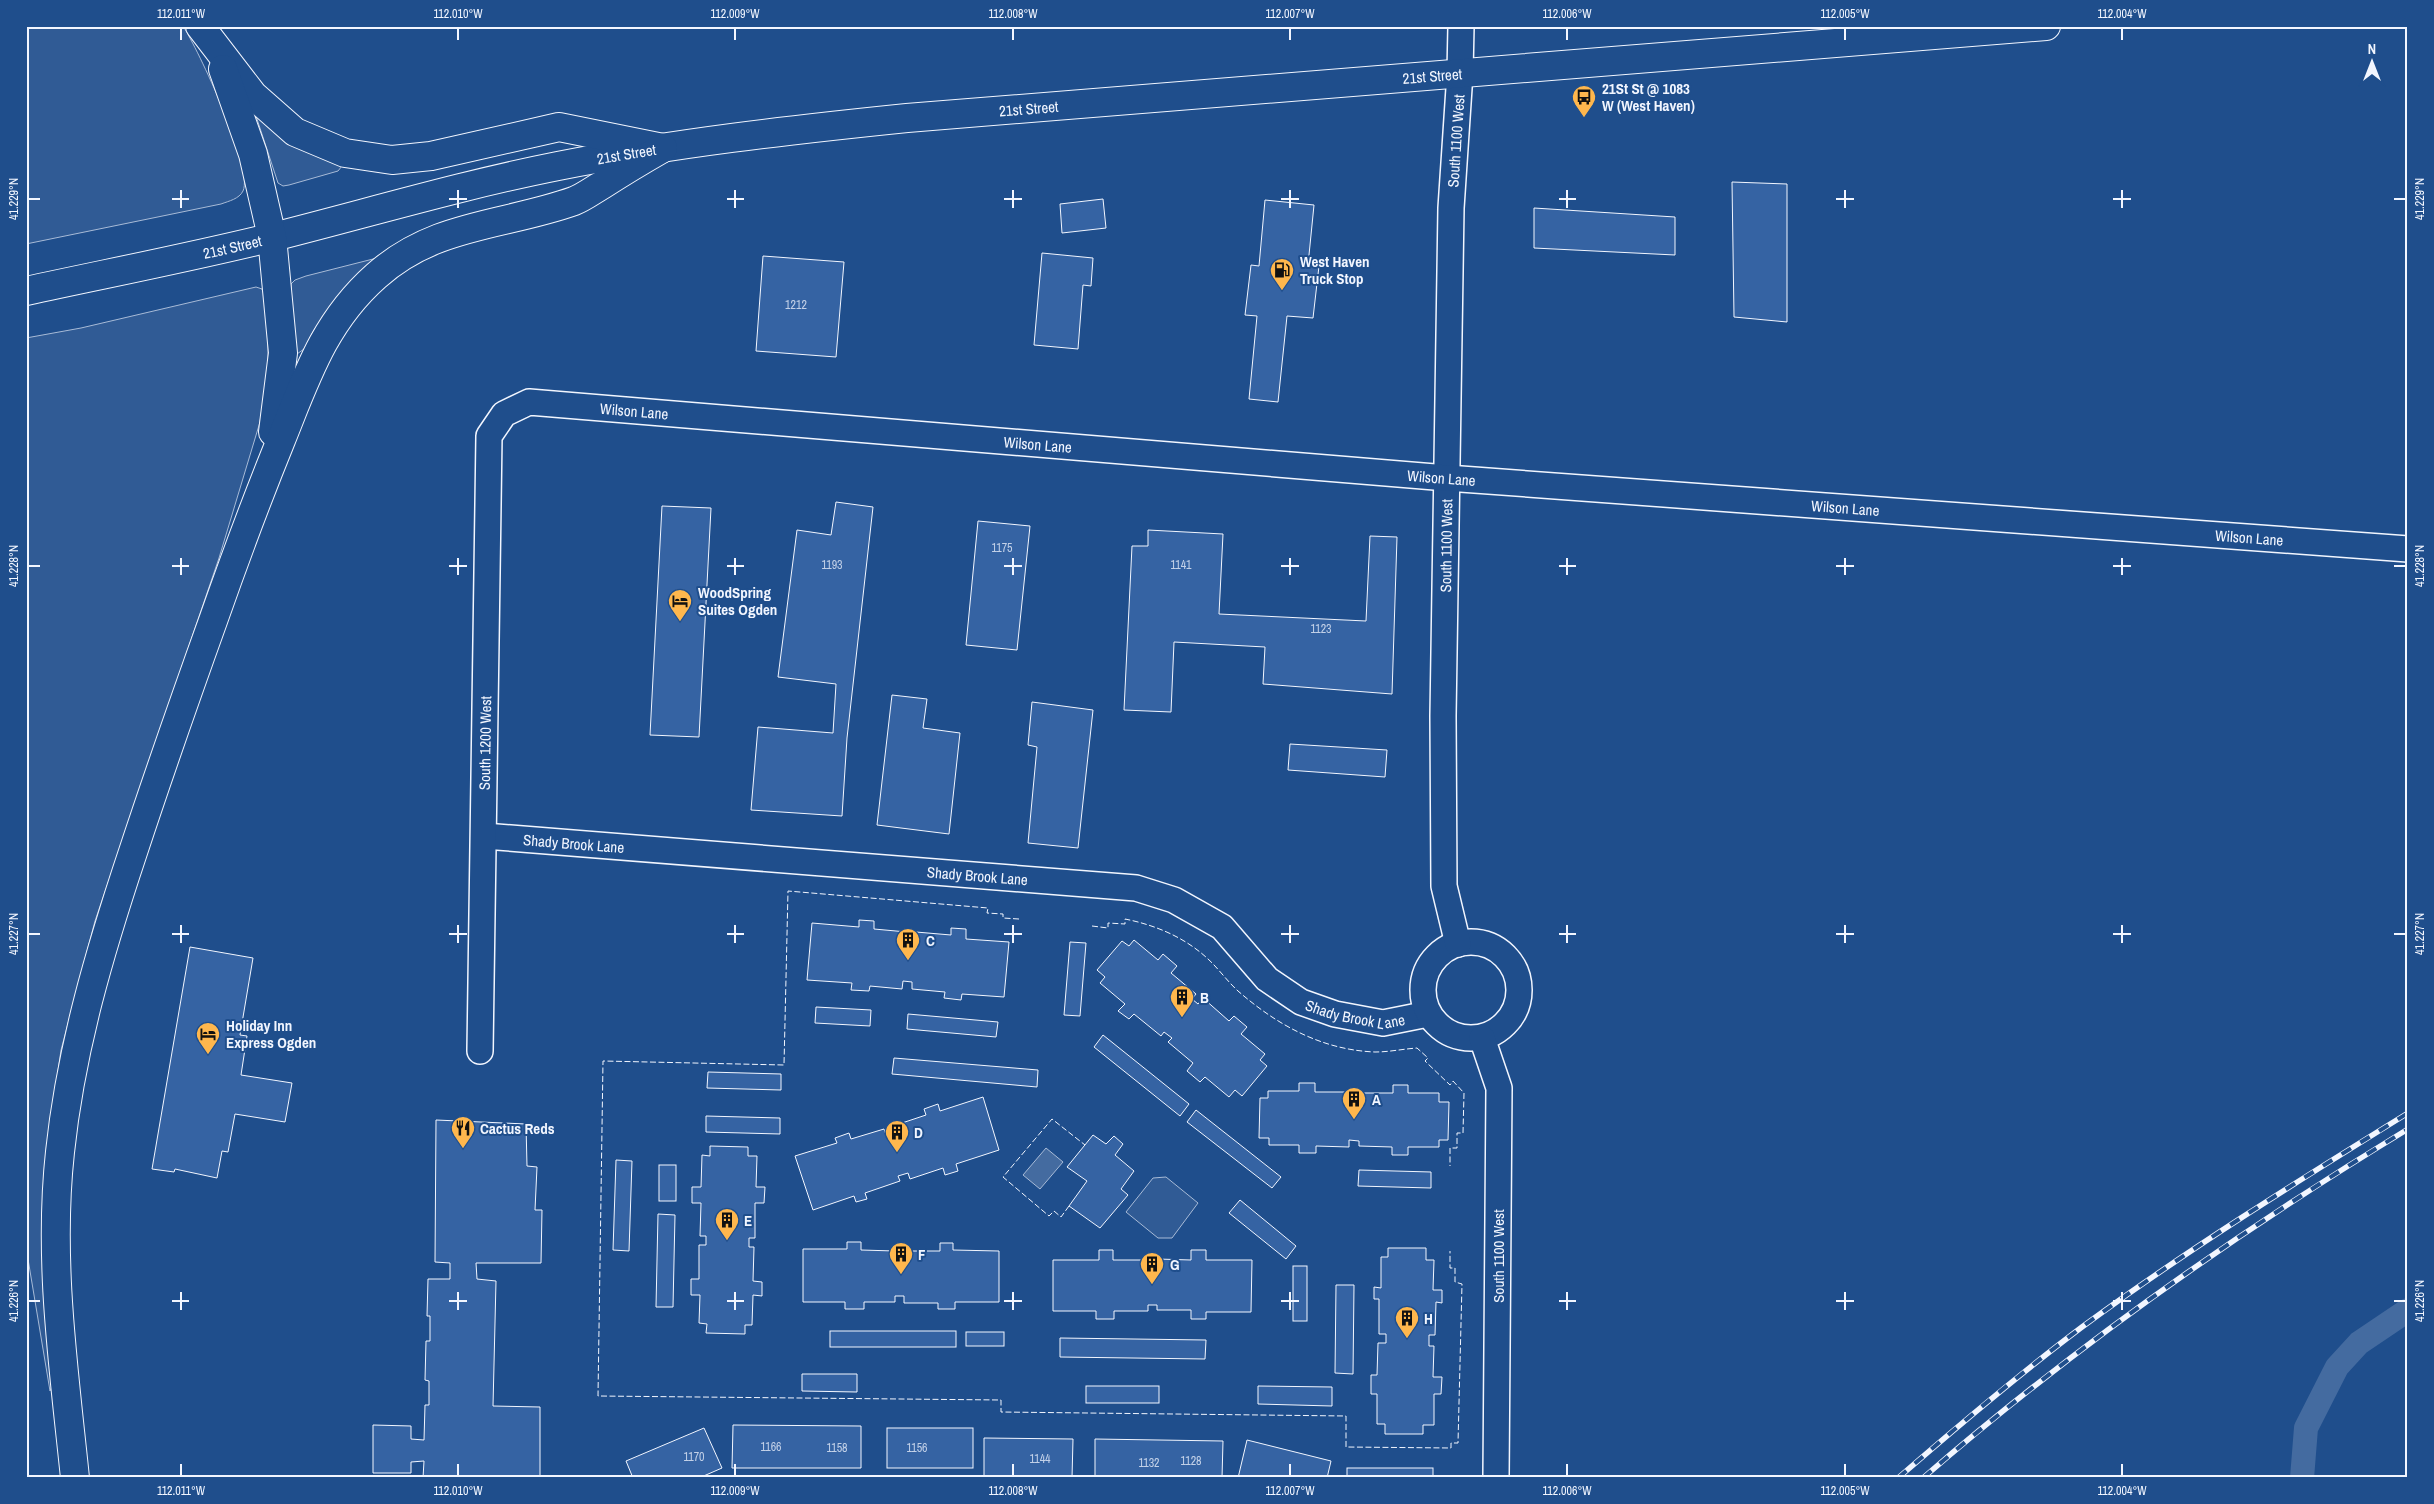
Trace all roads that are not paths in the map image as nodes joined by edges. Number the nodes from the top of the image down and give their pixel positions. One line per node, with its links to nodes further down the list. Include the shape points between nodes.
1 (1461, 26): 4 (street, South 1100 West)
2 (2046, 26): 4 (main road, 21st Street)
3 (207, 35): 5 (main road, via 253,95 295,132 345,153 392,160 431,156 559,127); 6 (main road, via 253,154)
4 (1460, 74): 5 (main road, 21st Street, via 907,118); 9 (street, South 1100 West, via 1451,208)
5 (663, 148): 6 (main road, 21st Street, via 558,166); 10 (main road, via 577,200 444,235 410,250 378,274 353,298 318,350)
6 (272, 237): 7 (main road, 21st Street); 10 (main road, via 283,353 278,405)
7 (26, 292)
8 (489, 436): 9 (street, Wilson Lane, via 504,414 528,402); 12 (street, South 1200 West)
9 (1446, 478): 11 (street, Wilson Lane); 13 (street, South 1100 West, via 1444,886)
10 (262, 488): 17 (main road, via 165,756 99,953 76,1046 59,1157 56,1214 60,1338)
11 (2408, 549)
12 (484, 836): 14 (street, Shady Brook Lane, via 1136,888 1174,900 1222,927 1266,979 1301,1002 1335,1014 1383,1024); 16 (street, South 1200 West)
13 (1458, 944): 14 (street, via 1442,951 1431,962 1424,978 1423,997); 15 (street, via 1483,943 1499,950 1507,957 1519,979 1520,996 1515,1012 1498,1031)
14 (1428, 1014): 15 (street, via 1440,1028 1455,1036)
15 (1482, 1038): 18 (street, South 1100 West, via 1499,1088)
16 (480, 1051)
17 (74, 1478)
18 (1496, 1478)

